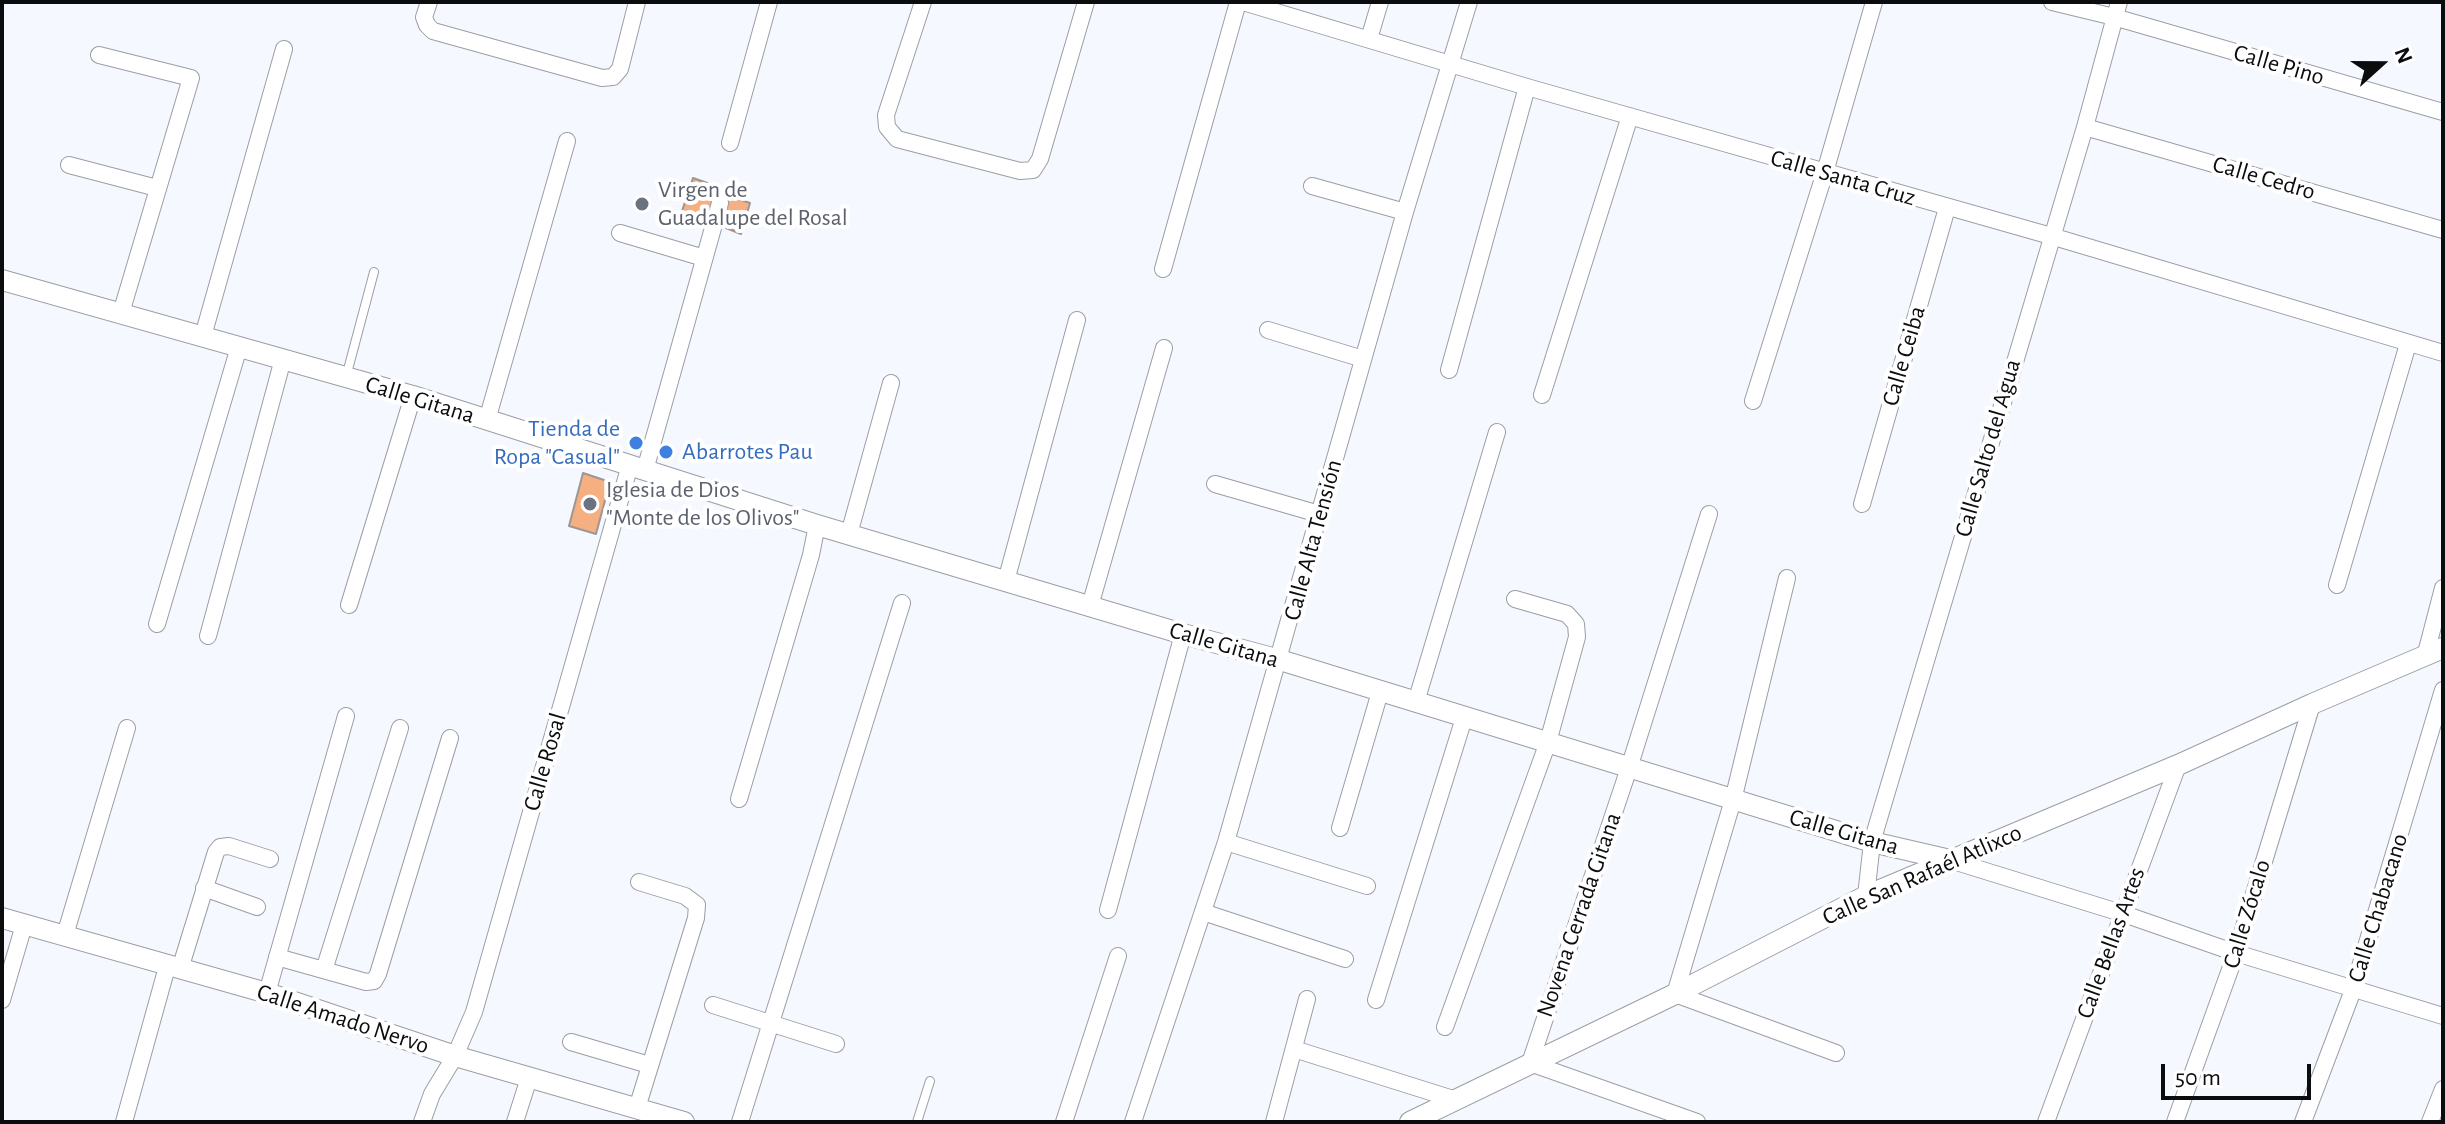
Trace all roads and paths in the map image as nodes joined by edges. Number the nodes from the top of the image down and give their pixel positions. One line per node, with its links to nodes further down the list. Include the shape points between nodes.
1 (429, 2): 2 (street, via 424,17 433,31 602,78 613,77 620,69)
2 (637, 2)
3 (769, 2): 21 (street)
4 (923, 2): 5 (street, via 886,115 887,127 897,139 1020,171 1033,170 1040,159)
5 (1086, 2)
6 (1240, 2): 12 (street, Calle Santa Cruz); 33 (street)
7 (1380, 2): 12 (street)
8 (1469, 2): 15 (street, Calle Alta Tensión)
9 (1874, 2): 23 (street)
10 (2052, 2): 11 (street, Calle Pino)
11 (2116, 10): 17 (street, Calle Pino); 19 (street, Calle Salto del Agua)
12 (1369, 39): 15 (street, Calle Santa Cruz)
13 (284, 49): 39 (street)
14 (99, 55): 25 (street, via 191,78)
15 (1449, 64): 16 (street, Calle Santa Cruz); 28 (street, Calle Alta Tensión)
16 (1527, 87): 18 (street, Calle Santa Cruz); 46 (street)
17 (2443, 112)
18 (1630, 116): 23 (street, Calle Santa Cruz); 49 (street)
19 (2085, 127): 29 (street, Calle Cedro); 31 (street, Calle Salto del Agua)
20 (567, 141): 52 (street)
21 (730, 143)
22 (69, 165): 25 (street)
23 (1825, 172): 27 (street, Calle Santa Cruz); 51 (street)
24 (1312, 186): 28 (street)
25 (157, 188): 36 (street)
26 (720, 203): 32 (street, Calle Rosal)
27 (1947, 208): 31 (street, Calle Santa Cruz); 56 (street, Calle Ceiba)
28 (1405, 212): 45 (street, Calle Alta Tensión)
29 (2443, 230)
30 (620, 233): 32 (street)
31 (2051, 236): 40 (street, Calle Santa Cruz); 90 (street, Calle Salto del Agua)
32 (704, 258): 54 (street, Calle Rosal)
33 (1163, 269)
34 (374, 272): 47 (lane)
35 (2, 280): 36 (street, Calle Gitana)
36 (121, 313): 39 (street, Calle Gitana)
37 (1077, 320): 62 (street)
38 (1268, 330): 45 (street)
39 (203, 336): 41 (street, Calle Gitana)
40 (2408, 344): 43 (street, Calle Santa Cruz); 63 (street)
41 (239, 347): 44 (street, Calle Gitana); 69 (street)
42 (1164, 348): 68 (street)
43 (2443, 353)
44 (283, 359): 47 (street, Calle Gitana); 71 (street)
45 (1363, 359): 57 (street, Calle Alta Tensión)
46 (1449, 370)
47 (346, 378): 50 (street, Calle Gitana)
48 (891, 383): 60 (street)
49 (1542, 395)
50 (413, 396): 52 (street, Calle Gitana); 67 (street)
51 (1753, 401)
52 (487, 420): 54 (street, Calle Gitana)
53 (1497, 432): 76 (street)
54 (637, 468): 59 (street, Calle Gitana); 124 (street, Calle Rosal, via 474,1012)
55 (1215, 484): 57 (street)
56 (1862, 504)
57 (1319, 514): 73 (street, Calle Alta Tensión)
58 (1709, 514): 85 (street, Novena Cerrada Gitana)
59 (817, 525): 60 (street, Calle Gitana); 86 (street)
60 (849, 534): 62 (street, Calle Gitana)
61 (1787, 578): 87 (street)
62 (1006, 581): 68 (street, Calle Gitana)
63 (2337, 585)
64 (2443, 588): 72 (street)
65 (1515, 599): 83 (street, via 1567,614 1576,624)
66 (902, 603): 118 (street)
67 (349, 605)
68 (1090, 606): 70 (street, Calle Gitana)
69 (157, 624)
70 (1183, 634): 73 (street, Calle Gitana); 98 (street)
71 (208, 636)
72 (2434, 653): 77 (street, Calle San Rafaél Atlixco)
73 (1280, 660): 75 (street, Calle Gitana); 89 (street, Calle Alta Tensión)
74 (2443, 690): 110 (street, Calle Chabacano)
75 (1380, 692): 76 (street, Calle Gitana); 88 (street)
76 (1416, 702): 79 (street, Calle Gitana)
77 (2312, 704): 84 (street, Calle San Rafaél Atlixco); 104 (street, Calle Zócalo)
78 (346, 716): 106 (street)
79 (1464, 718): 83 (street, Calle Gitana); 115 (street)
80 (127, 728): 103 (street)
81 (400, 728): 109 (street)
82 (450, 738): 109 (street, via 378,974 366,982)
83 (1548, 742): 85 (street, Calle Gitana); 119 (street)
84 (2178, 765): 92 (street, Calle San Rafaél Atlixco); 100 (street, Calle Bellas Artes)
85 (1629, 768): 87 (street, Calle Gitana); 125 (street, Novena Cerrada Gitana)
86 (739, 799)
87 (1733, 800): 90 (street, Calle Gitana); 112 (street)
88 (1340, 828)
89 (1226, 842): 94 (street); 99 (street, Calle Alta Tensión)
90 (1872, 842): 92 (street, Calle Gitana); 96 (street, Calle Salto del Agua)
91 (270, 859): 95 (street, via 220,847)
92 (1950, 860): 96 (street, Calle San Rafaél Atlixco); 100 (street, Calle Gitana)
93 (639, 882): 126 (street, via 697,905)
94 (1367, 886)
95 (204, 888): 97 (street); 108 (street)
96 (1866, 896): 112 (street, Calle San Rafaél Atlixco)
97 (257, 907)
98 (1108, 910)
99 (1203, 912): 107 (street); 139 (street, Calle Alta Tensión)
100 (2121, 913): 104 (street, Calle Gitana); 143 (street, Calle Bellas Artes)
101 (2, 918): 102 (street, Calle Amado Nervo)
102 (24, 925): 103 (street, Calle Amado Nervo); 114 (street)
103 (65, 935): 108 (street, Calle Amado Nervo)
104 (2236, 953): 110 (street, Calle Gitana); 144 (street, Calle Zócalo)
105 (1118, 956): 138 (street)
106 (277, 957): 109 (street); 111 (street)
107 (1345, 959)
108 (174, 968): 111 (street, Calle Amado Nervo); 132 (street)
109 (324, 970)
110 (2353, 990): 117 (street, Calle Gitana); 145 (street, Calle Chabacano)
111 (267, 993): 124 (street, Calle Amado Nervo)
112 (1675, 994): 123 (street); 125 (street, Calle San Rafaél Atlixco)
113 (1307, 999): 122 (street)
114 (2, 1000)
115 (1376, 1000)
116 (713, 1005): 118 (street)
117 (2443, 1016)
118 (772, 1024): 121 (street); 136 (street)
119 (1445, 1027)
120 (571, 1042): 126 (street)
121 (836, 1044)
122 (1294, 1049): 130 (street); 140 (street)
123 (1836, 1053)
124 (455, 1056): 127 (street, Calle Amado Nervo); 133 (street, Calle Rosal)
125 (1530, 1063): 130 (street, Calle San Rafaél Atlixco); 142 (street)
126 (649, 1065): 131 (street)
127 (529, 1078): 131 (street, Calle Amado Nervo); 134 (street)
128 (930, 1081): 137 (lane)
129 (2443, 1089): 146 (street)
130 (1453, 1099): 141 (street, Calle San Rafaél Atlixco)
131 (637, 1108): 135 (street, Calle Amado Nervo)
132 (124, 1122)
133 (422, 1122)
134 (515, 1122)
135 (682, 1122)
136 (740, 1122)
137 (917, 1122)
138 (1064, 1122)
139 (1133, 1122)
140 (1274, 1122)
141 (1410, 1122)
142 (1697, 1122)
143 (2046, 1122)
144 (2175, 1122)
145 (2303, 1122)
146 (2430, 1122)

